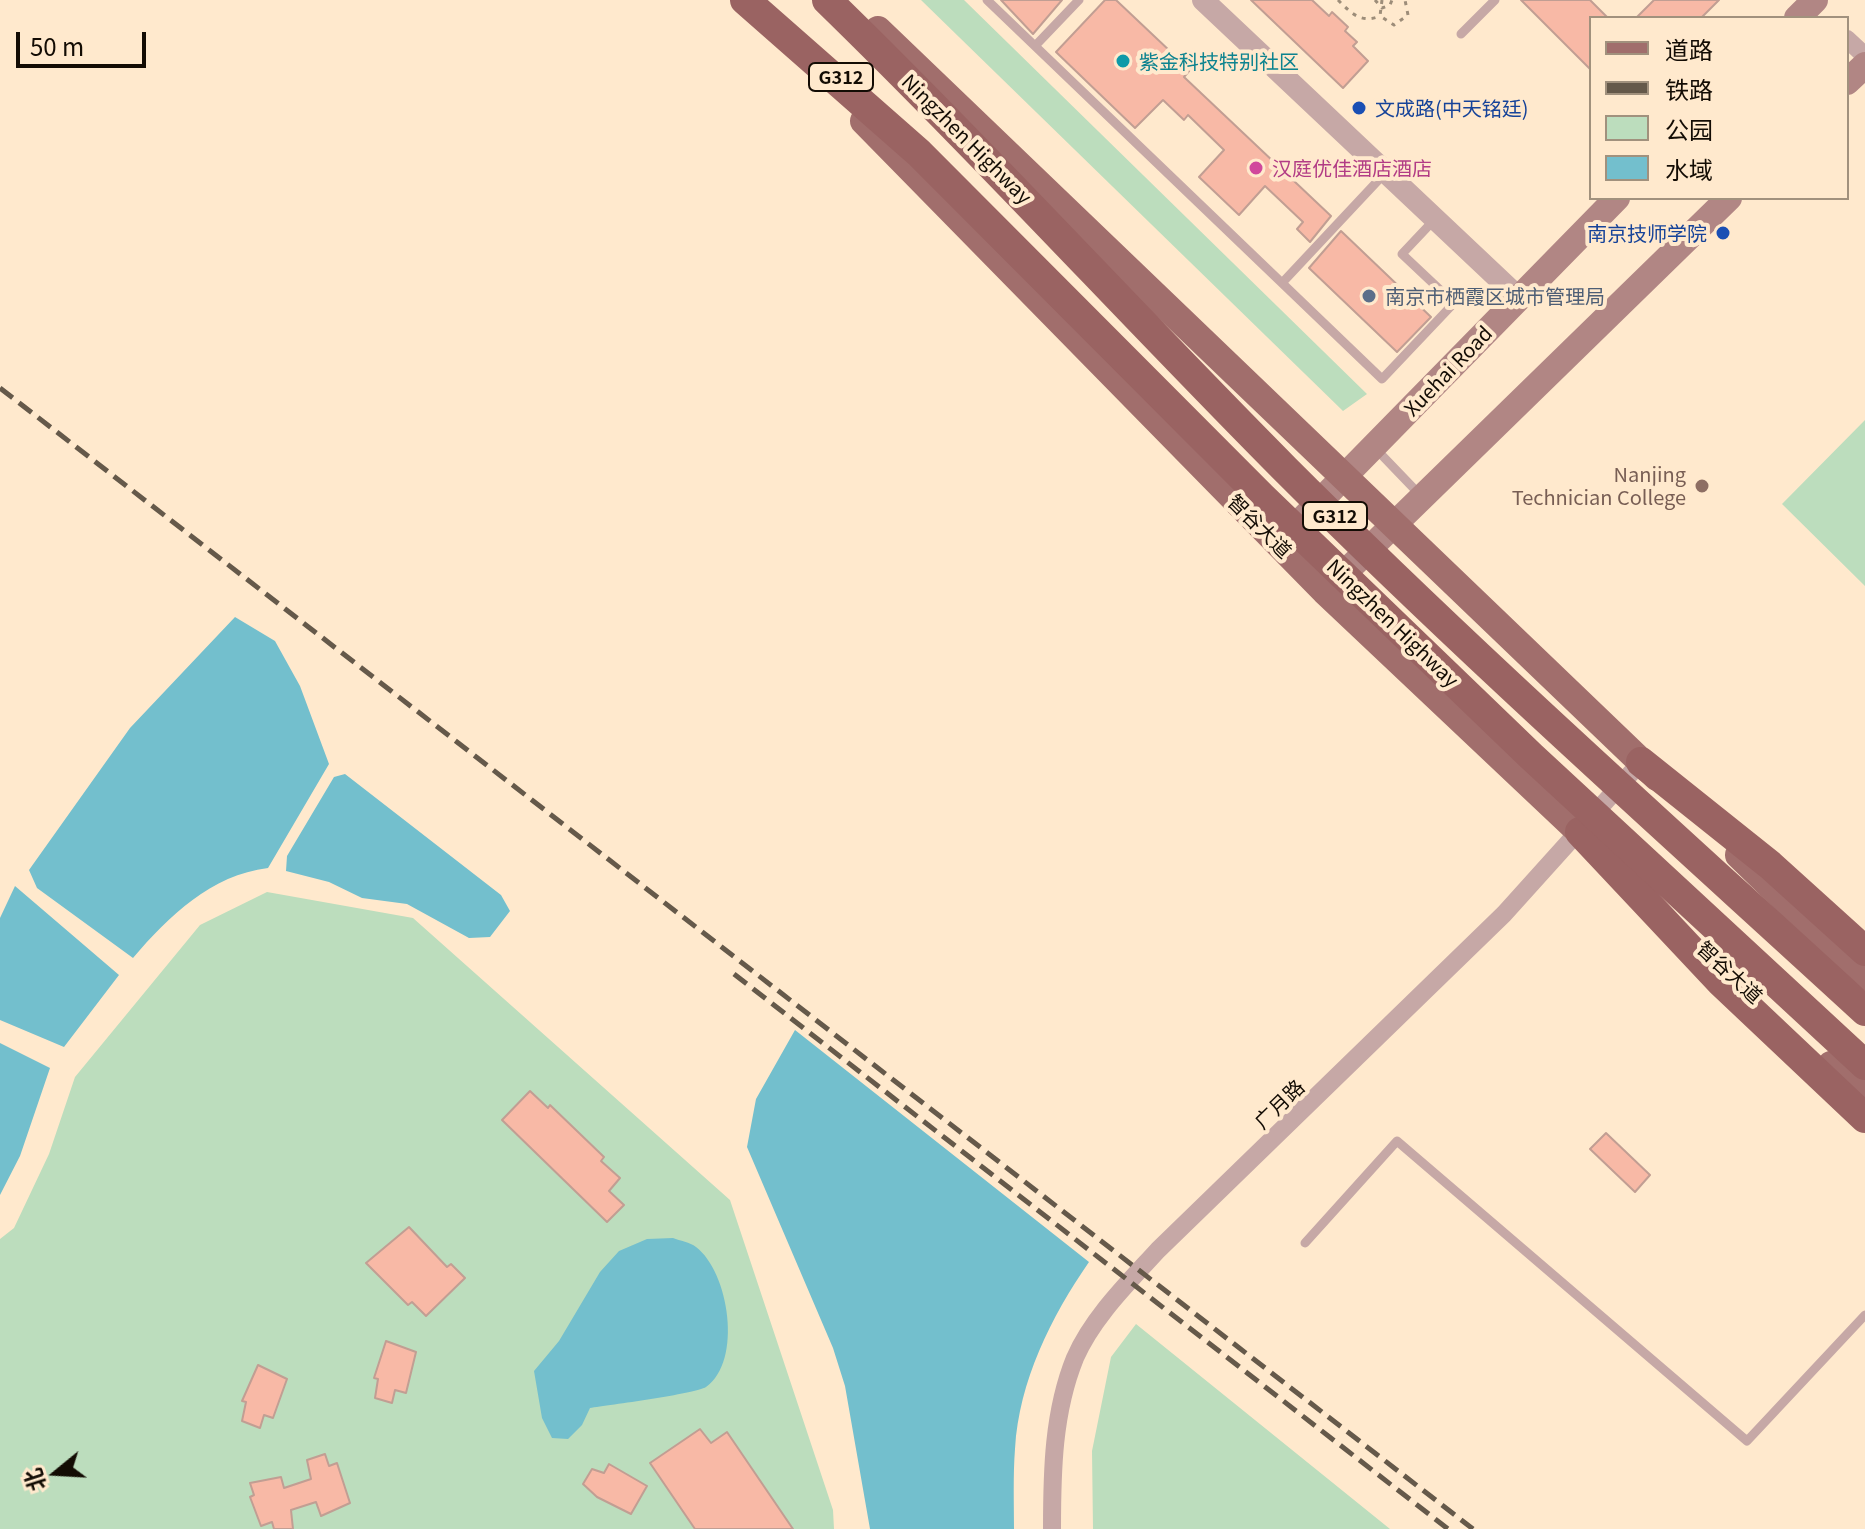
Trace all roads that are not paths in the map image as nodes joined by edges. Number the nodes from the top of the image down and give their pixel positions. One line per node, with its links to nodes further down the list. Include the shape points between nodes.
1 (745, 0): 16 (highway, bridge); 27 (main road, 智谷大道 / G312)
2 (764, 0): 16 (highway, Ningzhen Highway / G312, bridge)
3 (827, 0): 15 (highway, Ningzhen Highway / G312, bridge)
4 (847, 0): 15 (highway, bridge); 24 (main road, G312)
5 (987, 0): 11 (lane)
6 (1079, 0): 11 (lane)
7 (1203, 0): 17 (street)
8 (1495, 0): 9 (lane)
9 (1461, 34)
10 (1849, 41): 12 (street)
11 (1035, 46): 21 (lane)
12 (1865, 56)
13 (1865, 65): 14 (main road)
14 (1849, 80)
15 (948, 118): 33 (highway, Ningzhen Highway / G312, bridge, via 1286,469)
16 (919, 153): 34 (highway, Ningzhen Highway / G312, bridge, via 1262,497 1531,756)
17 (1386, 172): 20 (street); 21 (lane)
18 (1615, 200): 22 (main road, Xuehai Road)
19 (1727, 200): 25 (main road)
20 (1435, 219): 21 (lane, via 1402,254 1454,303 1382,379); 22 (street)
21 (1282, 283)
22 (1518, 297): 23 (main road, Xuehai Road)
23 (1374, 447): 24 (main road, Xuehai Road); 25 (lane)
24 (1342, 479): 26 (main road, G312); 27 (main road, Xuehai Road)
25 (1422, 497): 26 (main road)
26 (1393, 525): 28 (main road); 29 (main road, G312)
27 (1278, 544): 28 (main road, 智谷大道 / G312)
28 (1325, 591): 30 (main road, 智谷大道 / G312)
29 (1641, 762): 30 (street, 广月路); 31 (highway, via 1770,865); 32 (main road, G312)
30 (1580, 832): 35 (main road, 智谷大道 / G312); 36 (highway, via 1720,981); 39 (street, 广月路, via 1504,914 1110,1302 1076,1357 1062,1403 1052,1460)
31 (1865, 951)
32 (1865, 977)
33 (1865, 1011)
34 (1865, 1065)
35 (1865, 1097)
36 (1865, 1118)
37 (1305, 1243): 38 (lane, via 1397,1141 1747,1441)
38 (1865, 1315)
39 (1052, 1529)

